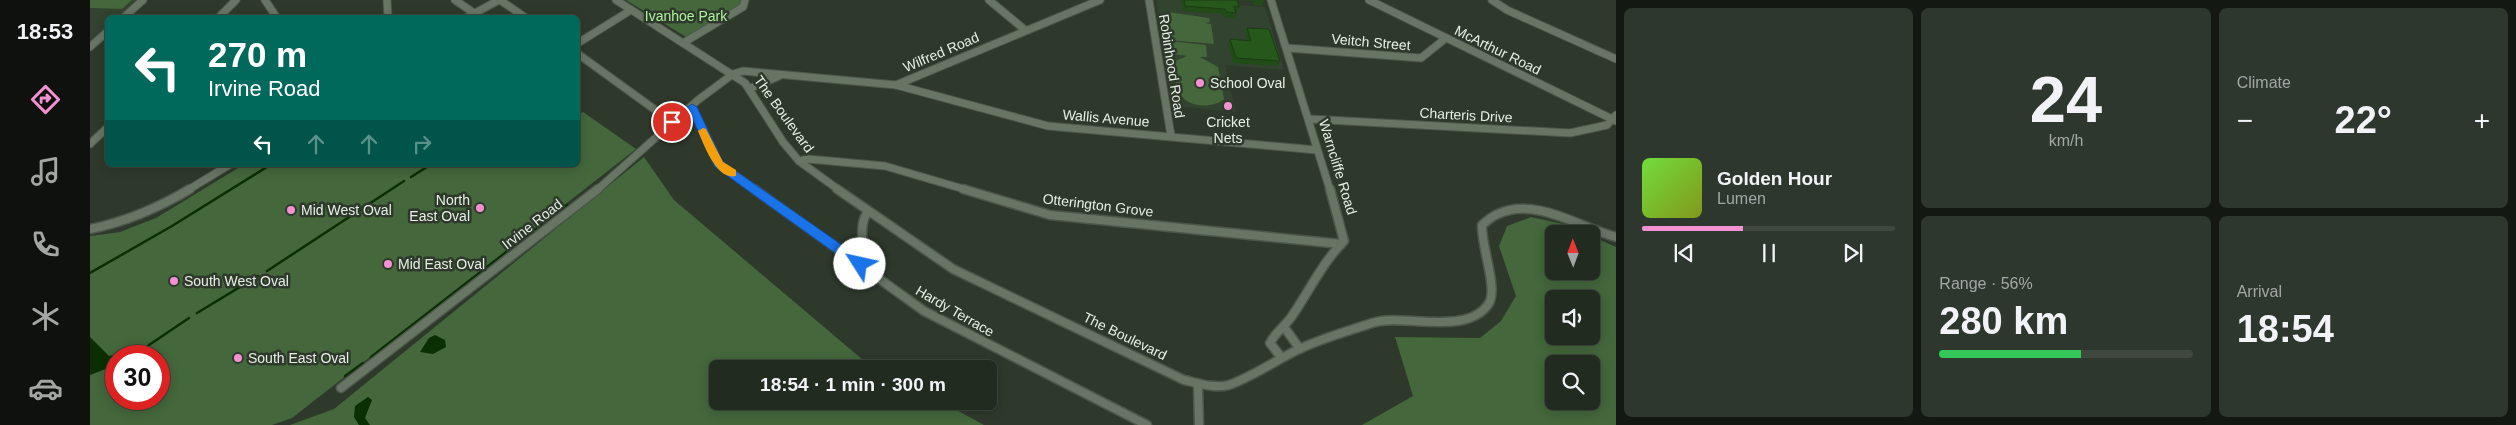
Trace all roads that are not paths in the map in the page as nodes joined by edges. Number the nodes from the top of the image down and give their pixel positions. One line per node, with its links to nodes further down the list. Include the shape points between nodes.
1 (142, 0): 17 (street)
2 (236, 0): 18 (street)
3 (265, 0): 19 (street)
4 (387, 0): 20 (street)
5 (456, 0): 16 (street)
6 (500, 0): 16 (street); 22 (street)
7 (616, 0): 15 (street, The Boulevard)
8 (746, 0): 29 (street, via 743,7)
9 (989, 0): 23 (street)
10 (1100, 0): 23 (street, Wilfred Road)
11 (1149, 0): 43 (street, Robinhood Road)
12 (1271, 0): 31 (street, Warncliffe Road)
13 (1369, 0): 25 (street, McArthur Road)
14 (1492, 0): 33 (street)
15 (631, 10): 28 (street); 29 (street, The Boulevard)
16 (474, 13): 21 (street)
17 (126, 15)
18 (221, 15)
19 (275, 15)
20 (388, 15)
21 (471, 15)
22 (522, 15)
23 (1025, 30): 36 (street, Wilfred Road)
24 (105, 34): 26 (street)
25 (1446, 38): 31 (street, Veitch Street, via 1421,58); 39 (street, McArthur Road)
26 (98, 40): 27 (street); 30 (street)
27 (105, 41)
28 (580, 42)
29 (682, 43): 34 (street, The Boulevard)
30 (90, 47)
31 (1287, 48): 40 (street, Warncliffe Road)
32 (580, 55): 41 (street)
33 (1616, 59)
34 (733, 74): 35 (street, Wilfred Road, via 743,71); 37 (street, The Boulevard); 38 (street, Irvine Road)
35 (783, 75): 36 (street, Wilfred Road); 37 (street, Wilfred Road)
36 (896, 85): 43 (street, Wallis Avenue, via 1048,126)
37 (751, 88): 46 (street, The Boulevard, via 783,142)
38 (692, 107): 41 (street, Irvine Road); 52 (street, Hardy Terrace, via 719,164)
39 (1615, 118): 40 (street, Charteris Drive, via 1607,125 1570,132)
40 (1309, 119): 45 (street, Warncliffe Road)
41 (672, 122): 57 (street, Irvine Road, via 597,190)
42 (105, 129): 44 (street)
43 (1171, 136): 45 (street, Wallis Avenue)
44 (90, 144)
45 (1318, 150): 51 (street, Warncliffe Road, via 1344,235)
46 (799, 161): 48 (street, The Boulevard); 51 (street, Otterington Grove, via 808,159 884,166 1050,215)
47 (226, 167): 49 (street, via 154,210)
48 (868, 212): 52 (street, via 863,218); 56 (street, The Boulevard, via 953,269)
49 (90, 228)
50 (1616, 237): 54 (street, The Boulevard, via 1540,211 1520,208 1500,211 1482,225 1480,238 1494,288 1484,311 1462,321 1375,322)
51 (1341, 244): 53 (street)
52 (860, 264): 58 (street, Hardy Terrace, via 924,311)
53 (1284, 327): 54 (street); 55 (street, via 1272,336 1270,343)
54 (1300, 349): 55 (street, The Boulevard)
55 (1281, 357): 56 (street, The Boulevard, via 1228,385)
56 (1198, 384): 59 (street)
57 (341, 388)
58 (1147, 425)
59 (1199, 425)

